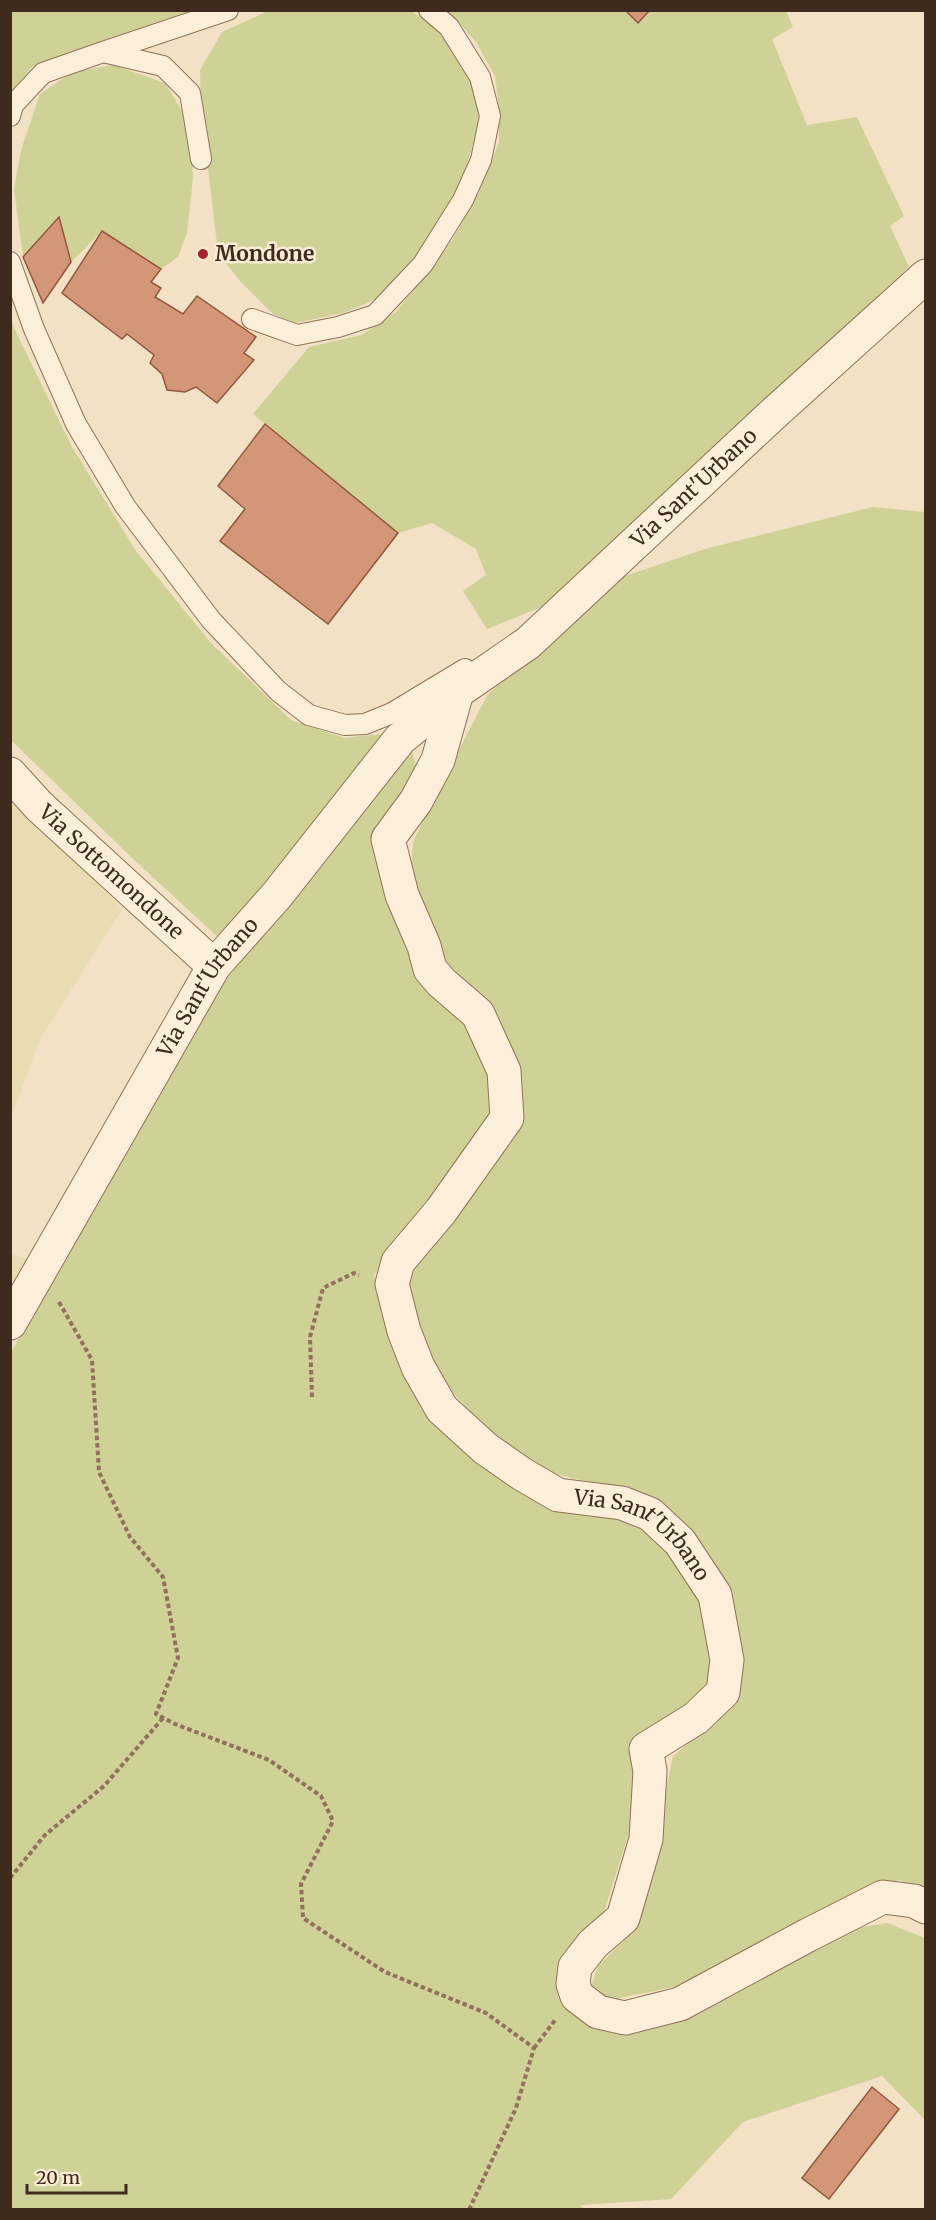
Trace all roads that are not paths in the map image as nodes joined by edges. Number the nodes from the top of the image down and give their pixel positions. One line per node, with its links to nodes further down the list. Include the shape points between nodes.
1 (228, 10): 3 (lane)
2 (429, 10): 8 (lane, via 449,27 480,77 490,116 481,160 463,200 423,264 375,315 297,335)
3 (103, 52): 4 (lane, via 43,73 13,105); 5 (lane, via 163,66 190,93)
4 (10, 116)
5 (201, 159)
6 (10, 262): 9 (lane, via 34,329 76,424 125,506 211,620 278,691 309,715 345,725 365,723 392,713 467,668)
7 (926, 276): 9 (street, Via Sant'Urbano)
8 (252, 319)
9 (528, 643): 10 (street, Via Sant'Urbano)
10 (457, 692): 12 (street, Via Sant'Urbano, via 400,739 277,895); 14 (street, Via Sant'Urbano, via 438,760 416,801 388,839 402,895 430,969 478,1014 504,1071 507,1118 441,1211 398,1262 392,1284 404,1331 418,1367 442,1409 486,1449 558,1495 622,1503 650,1514 680,1542 715,1595 727,1660 723,1692 696,1718 646,1749 650,1771 646,1839 623,1918 593,1944 575,1967 573,1984 577,1996 598,2012 625,2018 680,2004 884,1898 914,1900)
11 (10, 774): 12 (street, Via Sottomondone, via 39,806)
12 (214, 966): 13 (street, Via Sant'Urbano)
13 (10, 1323)
14 (926, 1907)

